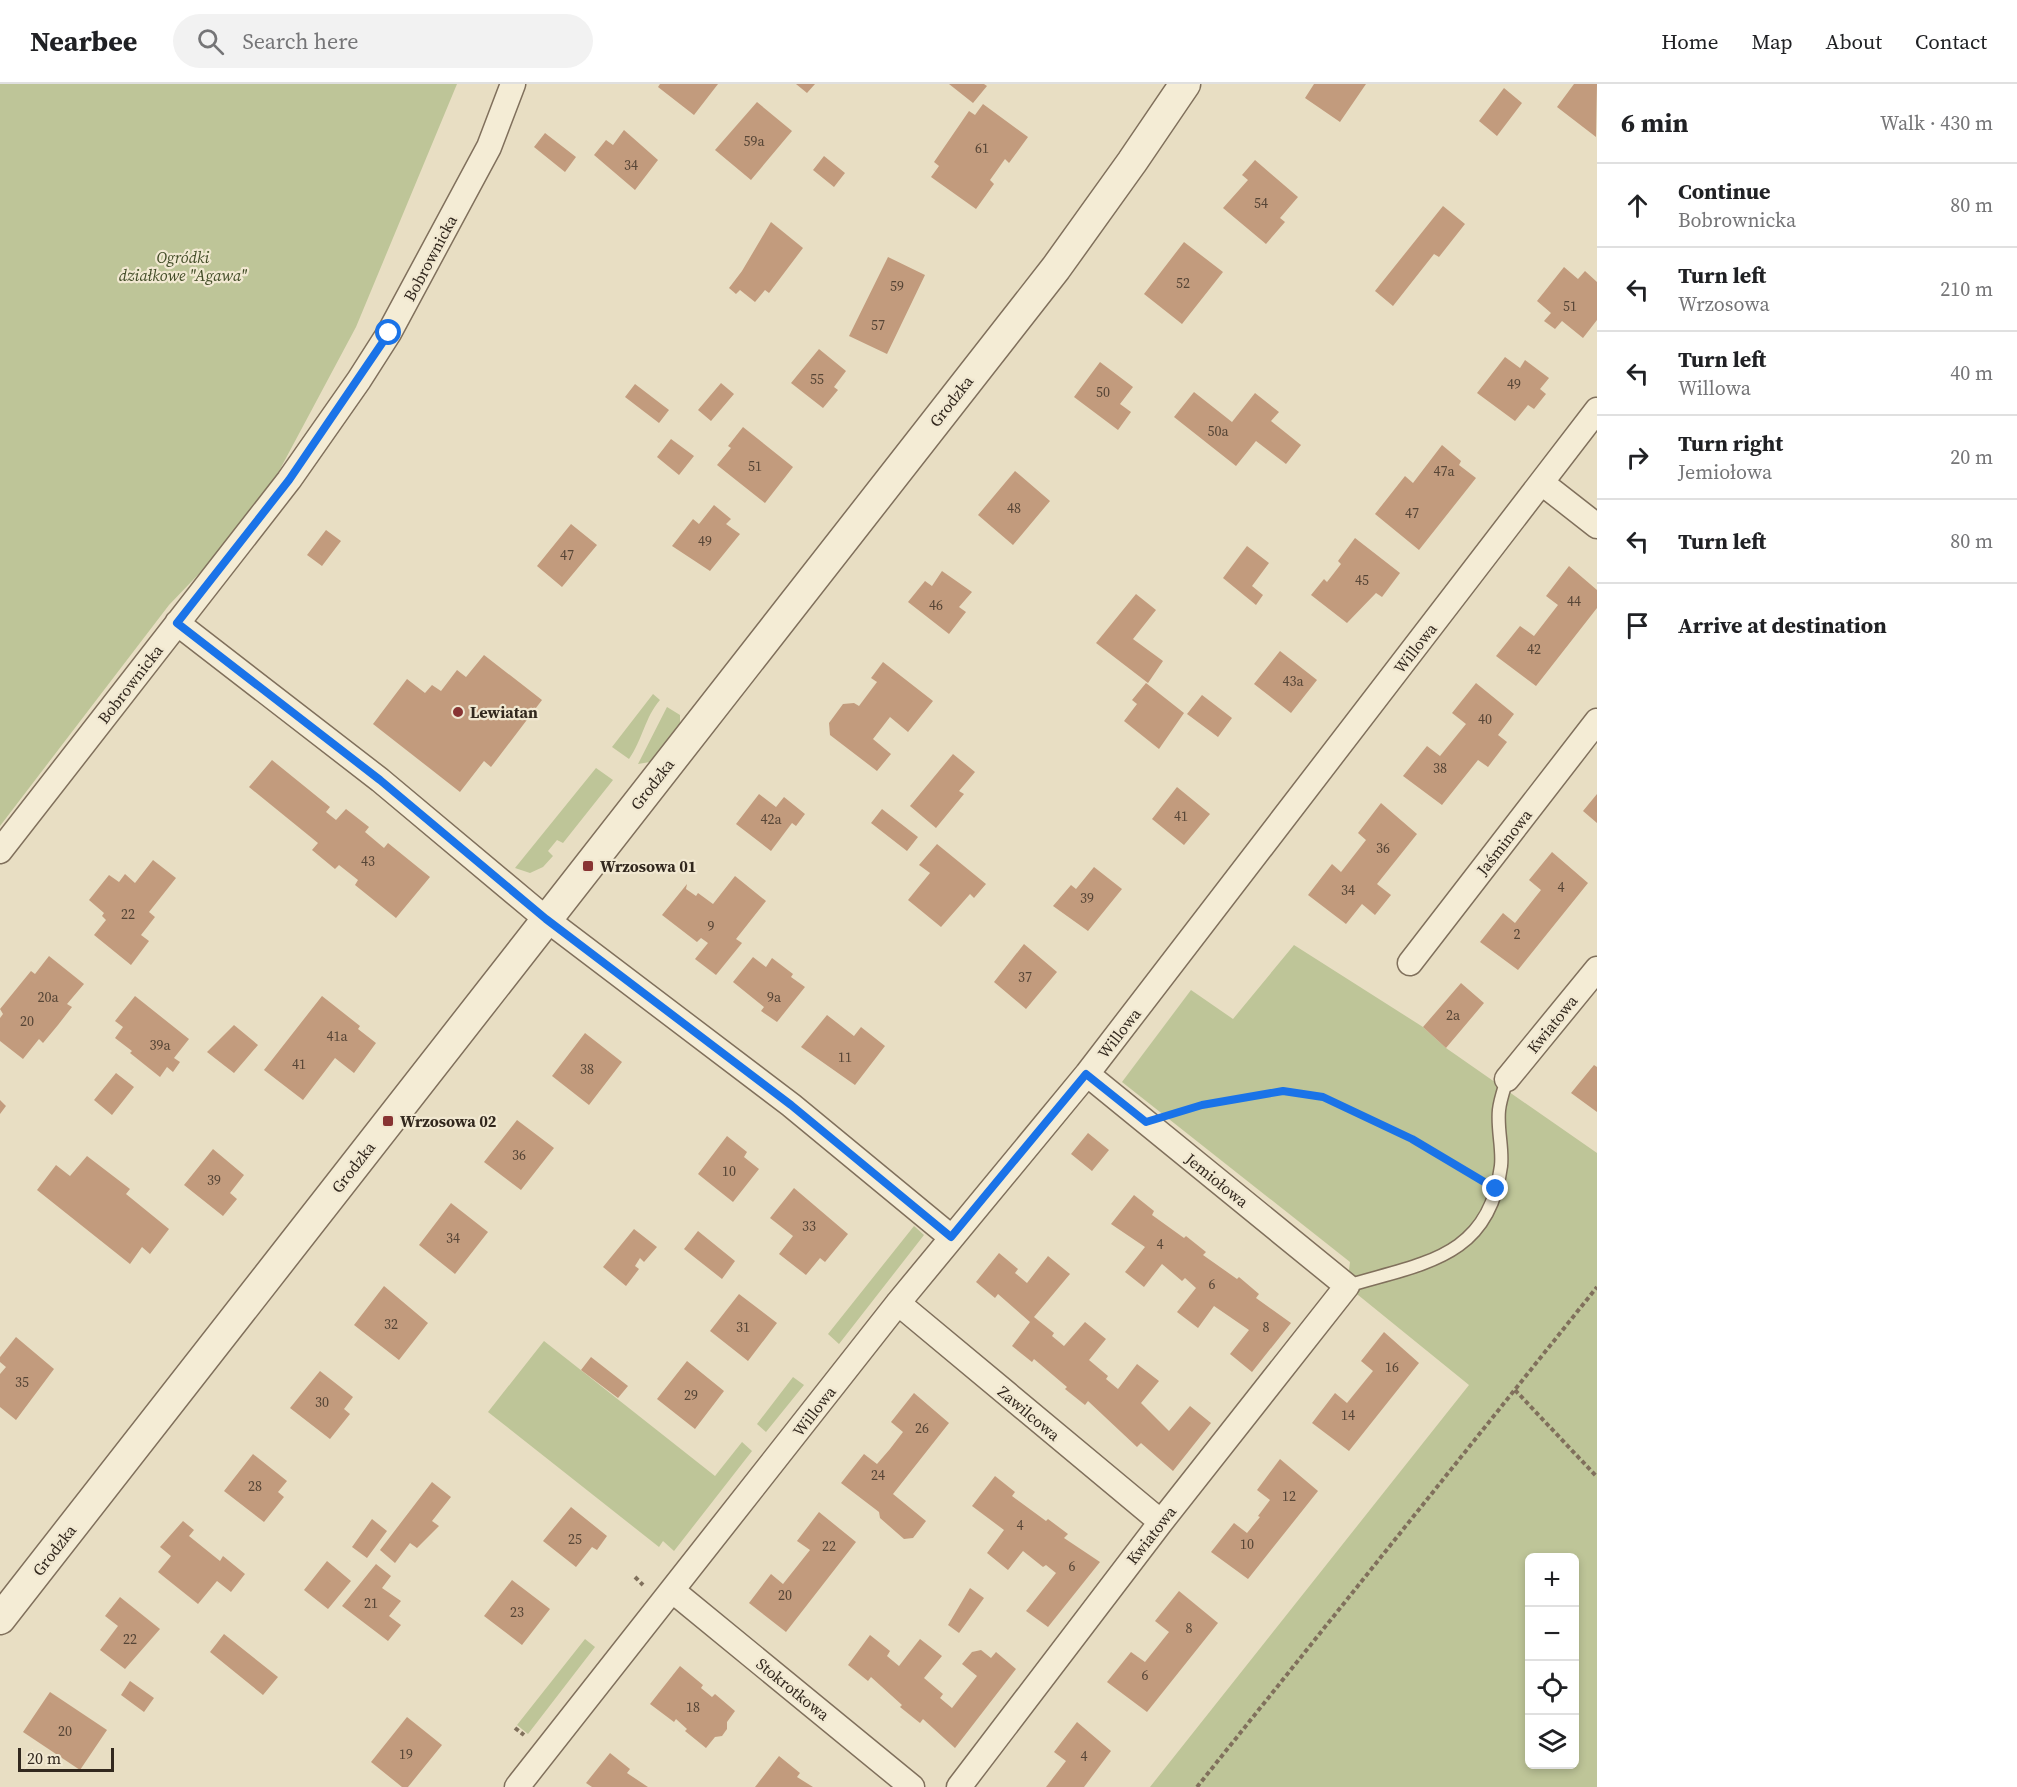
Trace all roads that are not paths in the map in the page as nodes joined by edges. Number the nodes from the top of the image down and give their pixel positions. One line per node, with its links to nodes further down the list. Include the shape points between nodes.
1 (513, 84): 6 (street, Bobrownicka, via 489,147 389,333 289,480)
2 (1185, 84): 9 (street, Grodzka, via 1056,268)
3 (1597, 410): 4 (street, Willowa)
4 (1542, 483): 5 (street); 12 (street, Willowa)
5 (1597, 526)
6 (177, 623): 8 (street, Bobrownicka); 9 (street, via 380,780)
7 (1597, 721): 10 (street, Jaśminowa)
8 (0, 851)
9 (546, 919): 14 (street, via 791,1105); 19 (street, Grodzka)
10 (1410, 963)
11 (1597, 969): 13 (street, Kwiatowa)
12 (1086, 1074): 14 (street, Willowa); 15 (street, Jemiołowa)
13 (1507, 1079): 15 (lane, via 1499,1111 1501,1164 1482,1223 1462,1245 1440,1258)
14 (951, 1237): 16 (street, Willowa)
15 (1347, 1286): 17 (street, Kwiatowa)
16 (898, 1303): 17 (street, Zawilcowa); 18 (street, Willowa)
17 (1161, 1522): 22 (street, Kwiatowa)
18 (673, 1591): 20 (street, Willowa); 21 (street, Stokrotkowa)
19 (0, 1619)
20 (517, 1787)
21 (912, 1787)
22 (959, 1787)

